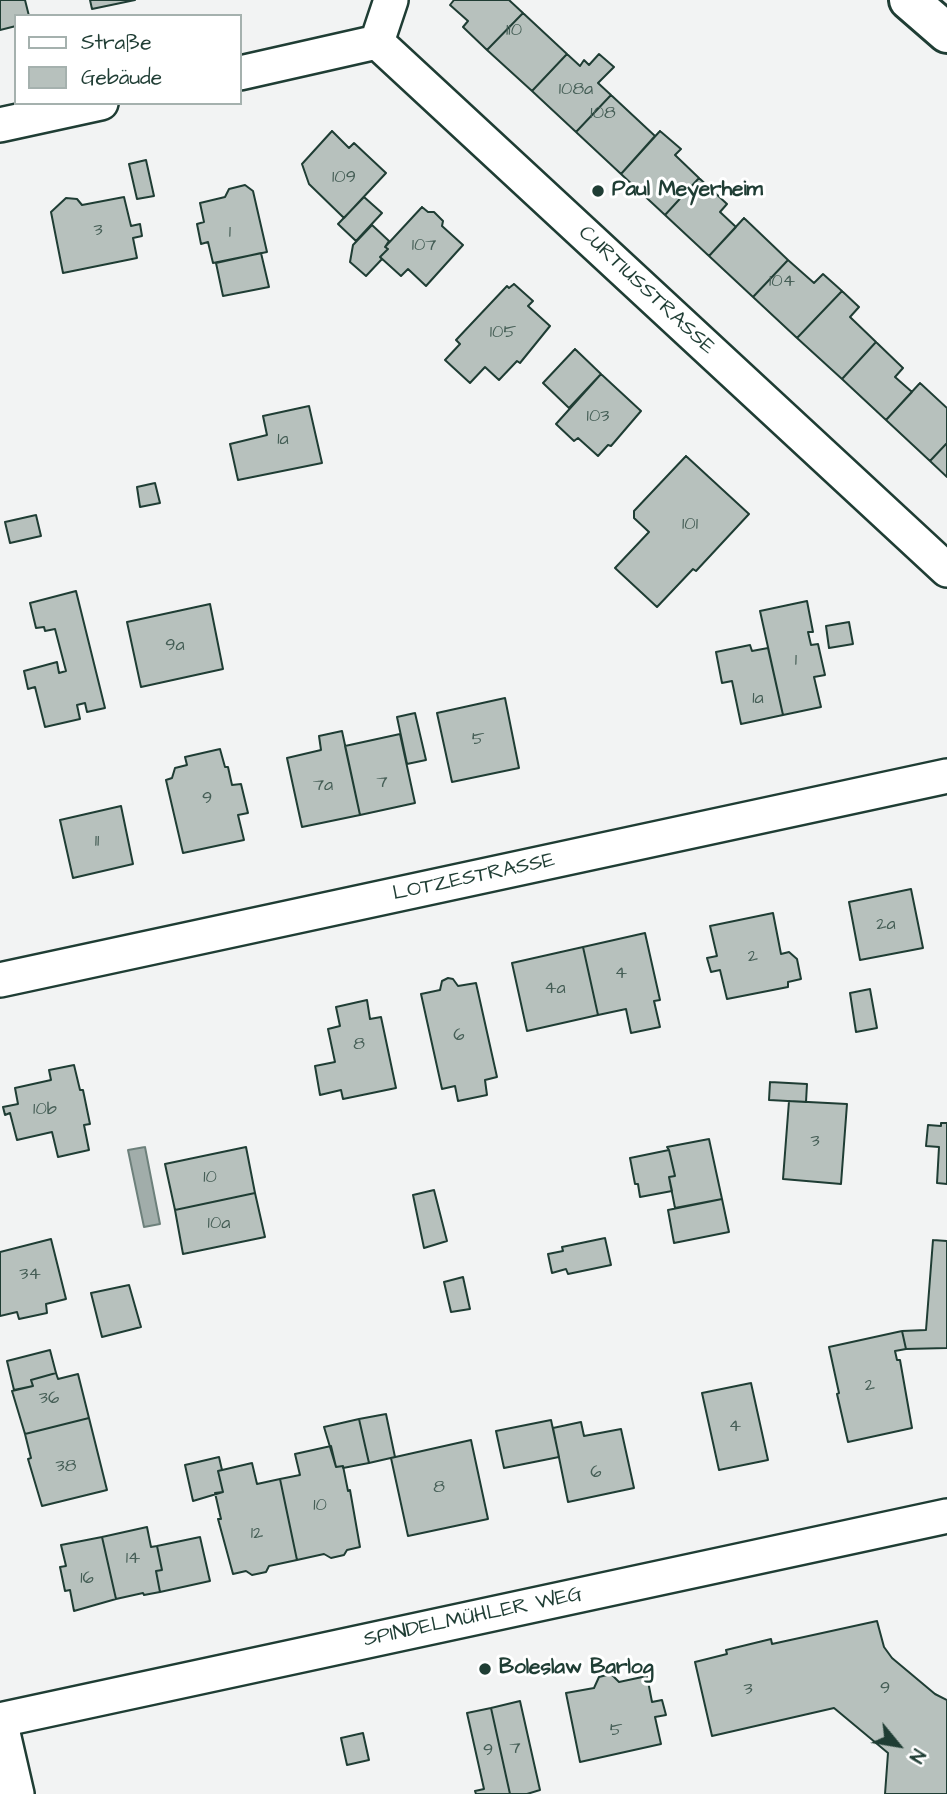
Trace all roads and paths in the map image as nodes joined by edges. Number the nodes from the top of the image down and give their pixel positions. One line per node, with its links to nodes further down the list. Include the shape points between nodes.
1 (391, 0): 4 (street)
2 (909, 0): 3 (main road)
3 (947, 33)
4 (377, 42): 5 (street); 8 (street, CURTIUSSTRASSE)
5 (242, 73)
6 (92, 105): 7 (street)
7 (0, 125)
8 (947, 570)
9 (947, 776): 10 (street, LOTZESTRASSE)
10 (0, 980)
11 (947, 1516): 12 (street, SPINDELMÜHLER WEG)
12 (0, 1720): 13 (street)
13 (17, 1794)

